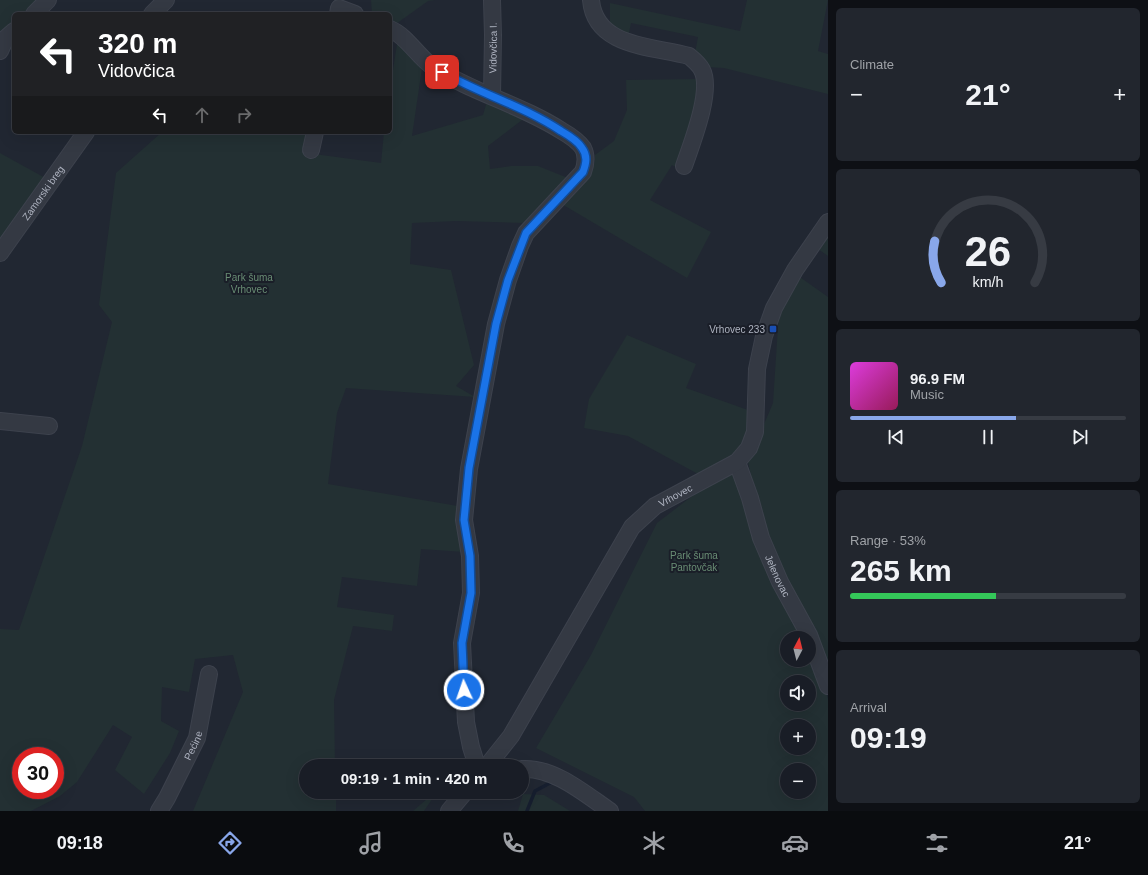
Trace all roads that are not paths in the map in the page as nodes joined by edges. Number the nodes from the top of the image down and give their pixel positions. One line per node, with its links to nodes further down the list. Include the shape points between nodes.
1 (48, 0): 5 (street)
2 (166, 0): 6 (street)
3 (492, 0): 12 (street, Vidovčica I.)
4 (591, 0): 16 (street, via 597,21 610,35 631,43 689,56 702,70 705,88 698,125)
5 (36, 12)
6 (154, 12)
7 (338, 12): 8 (street, via 339,8)
8 (350, 12)
9 (392, 30): 12 (street, via 432,66)
10 (12, 33): 11 (street, via 6,38)
11 (0, 51)
12 (492, 96): 24 (street, via 547,121 569,136 582,148 586,164 576,181 526,233 520,246 496,324 469,468 464,520 470,556 471,593 462,643 466,722)
13 (85, 134): 18 (street, Zamorski breg)
14 (314, 134): 15 (street)
15 (311, 150)
16 (684, 166)
17 (828, 222): 21 (street, Vrhovec, via 795,270 773,311 764,336 757,369 755,432 749,448)
18 (0, 253)
19 (0, 421): 20 (street)
20 (49, 426)
21 (737, 462): 23 (street, Jelenovac, via 761,538 780,582 809,635); 25 (street, Vrhovec, via 655,506 632,527 511,736)
22 (208, 674): 28 (street, Pećine, via 197,738)
23 (828, 686)
24 (475, 759)
25 (493, 759)
26 (529, 769): 30 (street, via 567,781)
27 (459, 799): 29 (street)
28 (159, 811)
29 (449, 811)
30 (610, 811)

